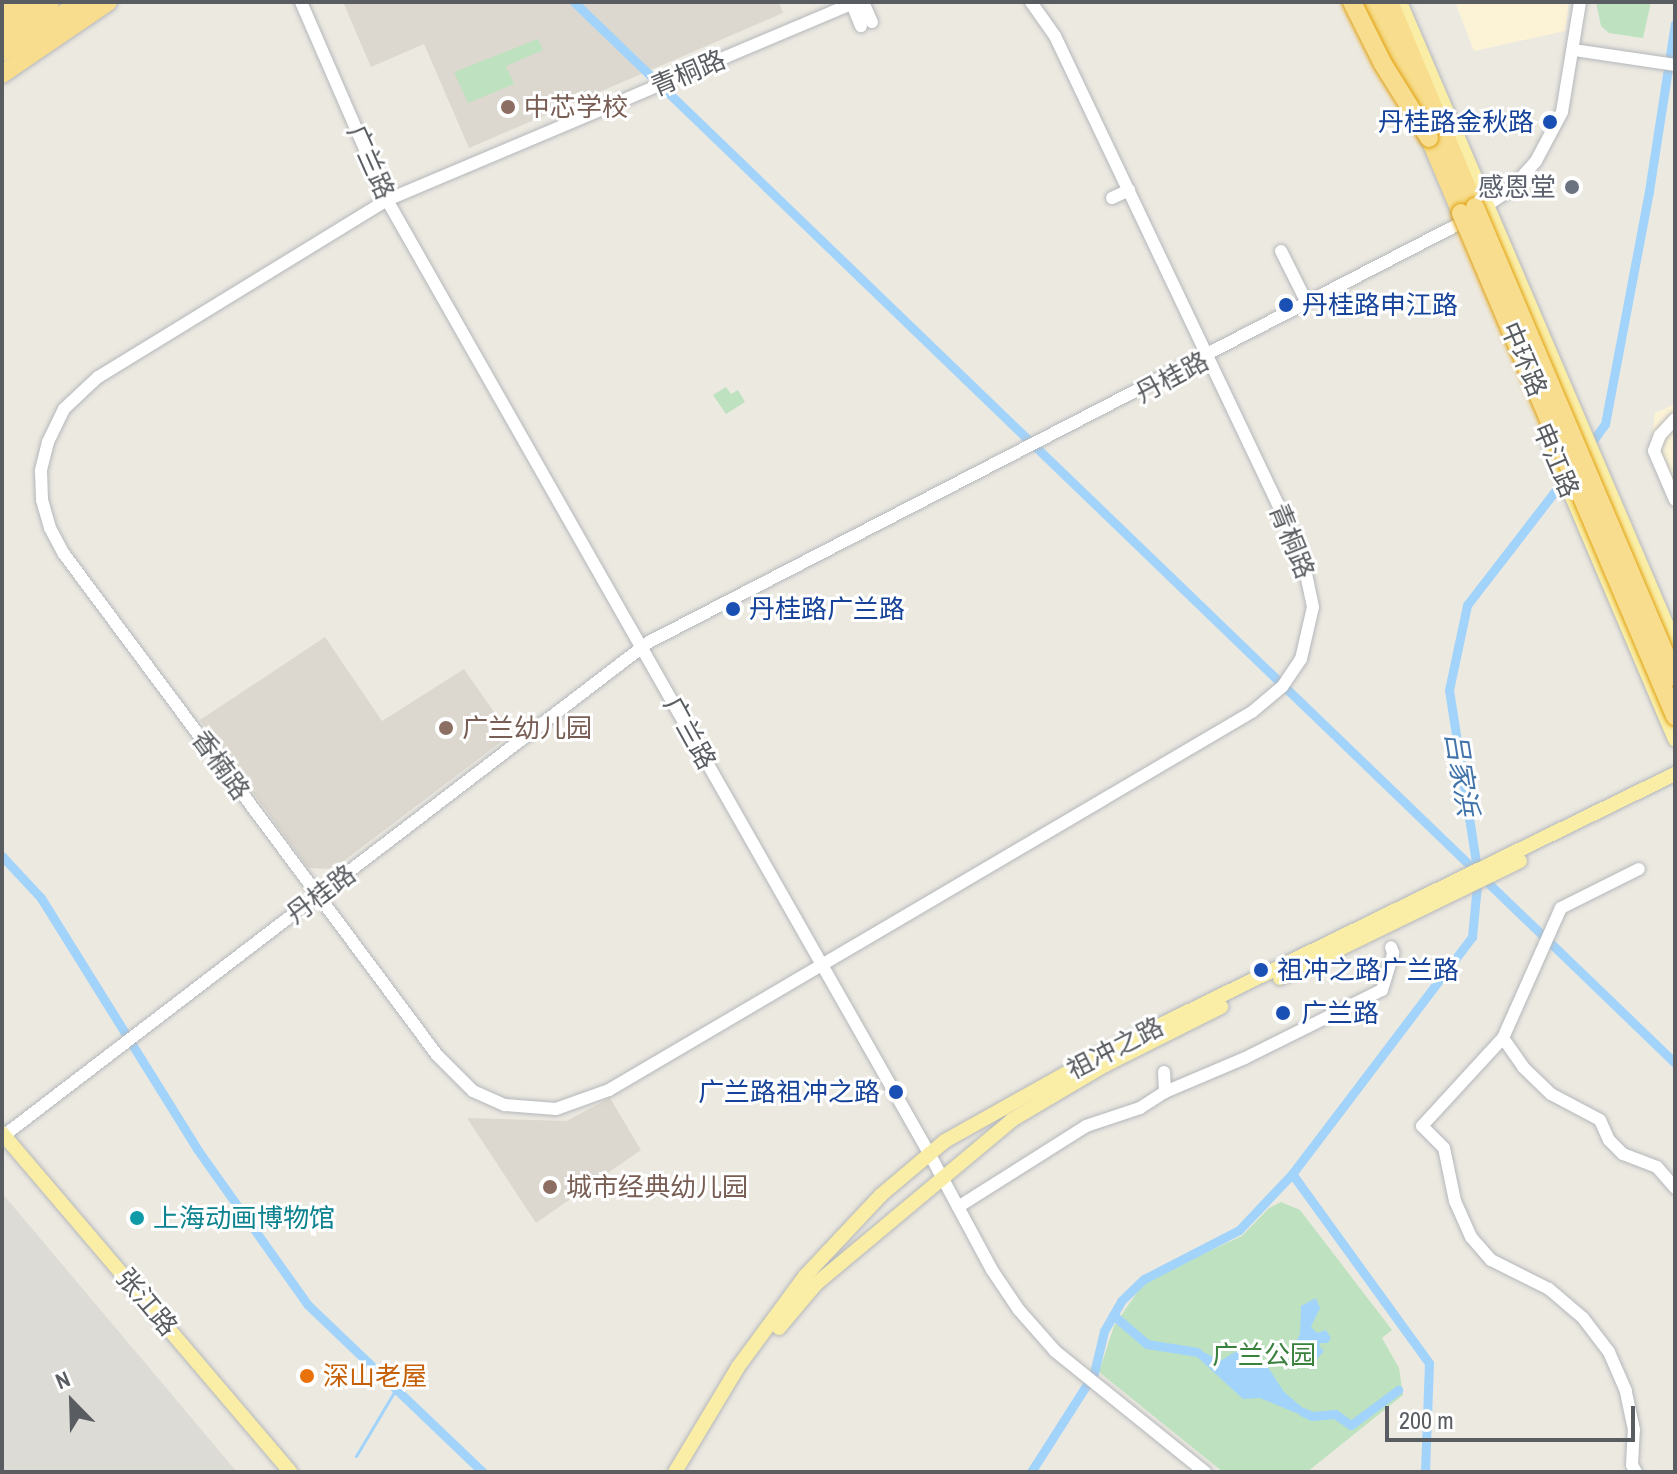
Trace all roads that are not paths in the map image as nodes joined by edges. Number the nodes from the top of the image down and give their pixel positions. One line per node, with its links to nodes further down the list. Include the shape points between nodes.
1 (23, 2): 15 (highway)
2 (40, 2): 17 (main road)
3 (50, 2): 18 (highway)
4 (82, 2): 20 (highway)
5 (106, 2): 23 (main road); 25 (highway)
6 (301, 2): 30 (street, 广兰路)
7 (1031, 2): 28 (street, 青桐路, via 1055,36)
8 (1352, 2): 27 (highway, bridge)
9 (1363, 2): 32 (main road, 申江路)
10 (1372, 2): 27 (highway, 中环路, bridge)
11 (1389, 2): 26 (highway, 中环路)
12 (1399, 2): 26 (highway); 31 (main road, 申江路)
13 (1583, 2): 19 (street, 丹桂路)
14 (857, 3): 16 (street); 30 (street, 青桐路)
15 (2, 15)
16 (867, 24)
17 (2, 26)
18 (2, 32)
19 (1577, 46): 21 (street); 31 (street, 丹桂路, via 1571,99 1551,148 1517,191)
20 (2, 52)
21 (1639, 55): 22 (street); 24 (street)
22 (1675, 56)
23 (2, 65)
24 (1675, 65)
25 (2, 74)
26 (1428, 94): 40 (highway, 中环路, bridge)
27 (1429, 138): 32 (highway, 中环路)
28 (1129, 190): 29 (street); 35 (street, 青桐路)
29 (1112, 198)
30 (387, 200): 39 (street, 广兰路); 48 (street, 香楠路, via 79,392 55,424 41,471 45,514 64,554)
31 (1487, 208): 32 (street, 丹桂路); 38 (main road, 申江路)
32 (1459, 223): 34 (street, 丹桂路); 35 (street, 丹桂路); 41 (highway, 中环路, bridge); 42 (main road, 申江路)
33 (1281, 251): 34 (street)
34 (1306, 301): 35 (street, 丹桂路)
35 (1207, 356): 39 (street, 丹桂路, via 649,642); 50 (street, 青桐路, via 1308,572 1311,625 1292,674 1271,699)
36 (1675, 419): 37 (street, via 1654,451)
37 (1675, 500)
38 (1675, 644)
39 (641, 651): 48 (street, 丹桂路); 50 (street, 广兰路, via 656,686)
40 (1675, 677)
41 (1675, 716)
42 (1675, 740)
43 (1675, 774): 45 (main road, 祖冲之路)
44 (1675, 785): 45 (main road, 祖冲之路)
45 (1525, 853): 47 (main road, 祖冲之路)
46 (1639, 869): 51 (street, via 1561,908)
47 (1436, 895): 55 (main road, 祖冲之路, via 1099,1055); 56 (main road, 祖冲之路, via 1052,1095 1012,1120)
48 (318, 896): 50 (street, 香楠路, via 448,1068 473,1091 522,1109 556,1109 592,1099); 54 (street, 丹桂路)
49 (1391, 947): 53 (street, via 1382,990)
50 (819, 967): 55 (street, 广兰路)
51 (1503, 1038): 57 (street, via 1551,1094 1600,1120 1623,1154 1657,1167); 67 (street, via 1422,1126 1444,1148 1455,1201 1471,1237 1491,1260 1549,1289 1583,1318 1609,1352 1626,1391)
52 (1164, 1072): 53 (street)
53 (1165, 1092): 58 (street, via 1140,1108 1086,1126)
54 (3, 1138): 61 (main road, 张江路); 62 (main road, 张江路)
55 (926, 1155): 56 (street, 广兰路); 63 (main road, 祖冲之路, via 805,1276 738,1367)
56 (940, 1181): 58 (street, 广兰路); 59 (street, 广兰路, via 1015,1313); 64 (main road, 祖冲之路, via 807,1294 745,1372)
57 (1675, 1188)
58 (958, 1207): 59 (street, 广兰路, via 1007,1295)
59 (1075, 1372): 60 (street, 广兰路)
60 (1105, 1395): 65 (street, 广兰路); 66 (street, 广兰路)
61 (280, 1472)
62 (291, 1472)
63 (675, 1472)
64 (685, 1472)
65 (1198, 1472)
66 (1205, 1472)
67 (1636, 1472)

